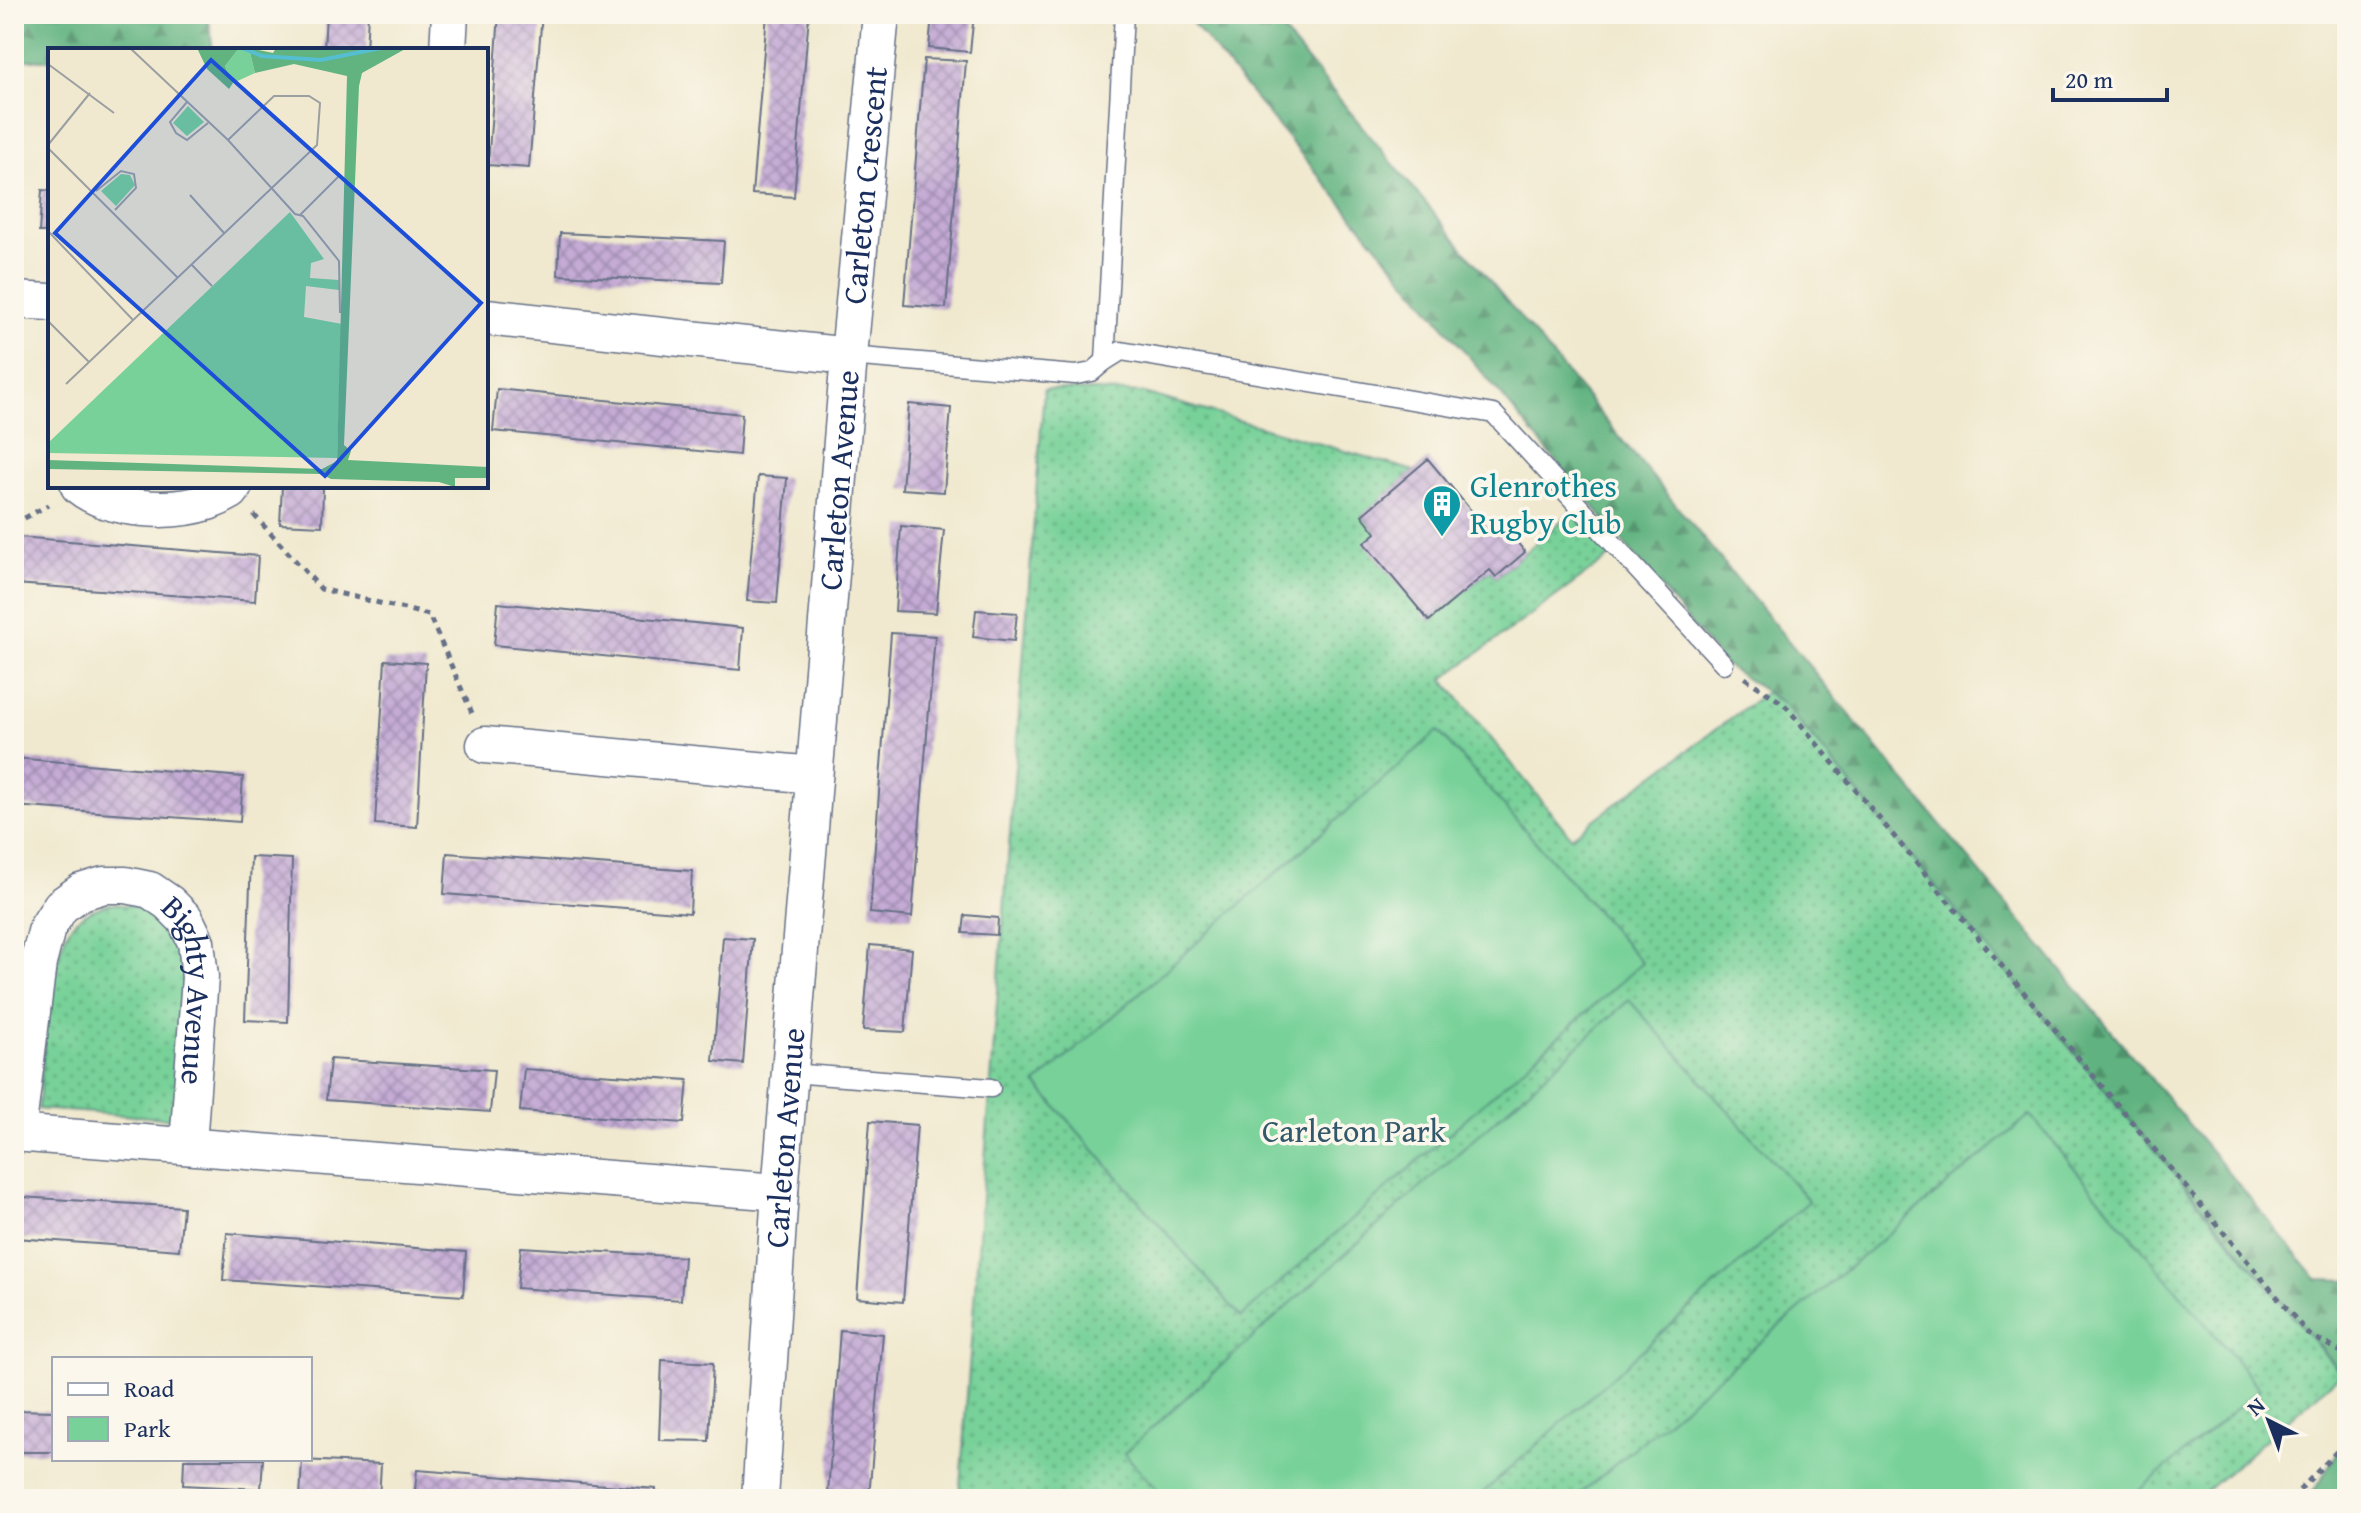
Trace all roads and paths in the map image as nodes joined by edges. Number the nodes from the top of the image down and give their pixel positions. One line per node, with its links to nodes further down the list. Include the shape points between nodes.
1 (450, 14): 4 (street)
2 (881, 14): 8 (street, Carleton Crescent)
3 (1124, 14): 9 (lane)
4 (448, 48)
5 (14, 300): 6 (street)
6 (48, 302)
7 (488, 317): 8 (street, Carleton Avenue)
8 (849, 356): 9 (lane, via 1076,375 1092,372); 14 (street, Carleton Avenue)
9 (1105, 361): 12 (lane, via 1121,351 1494,414)
10 (82, 488): 11 (street, via 114,504 182,508 208,502)
11 (232, 488): 13 (path, via 321,589 429,615)
12 (1724, 664): 20 (path, via 1784,704 2308,1334)
13 (485, 745): 14 (street)
14 (814, 775): 15 (street, Carleton Avenue)
15 (790, 1073): 16 (lane); 19 (street, Carleton Avenue)
16 (991, 1088)
17 (16, 1133): 18 (street, Bighty Avenue); 18 (street, Bighty Avenue, via 47,928 61,906 81,892 126,885 150,890 169,903 185,919 196,942 200,977)
18 (188, 1145): 19 (street, Bighty Avenue)
19 (780, 1192): 22 (street, Carleton Avenue)
20 (2347, 1355)
21 (2347, 1441): 23 (path)
22 (760, 1499)
23 (2291, 1499)

